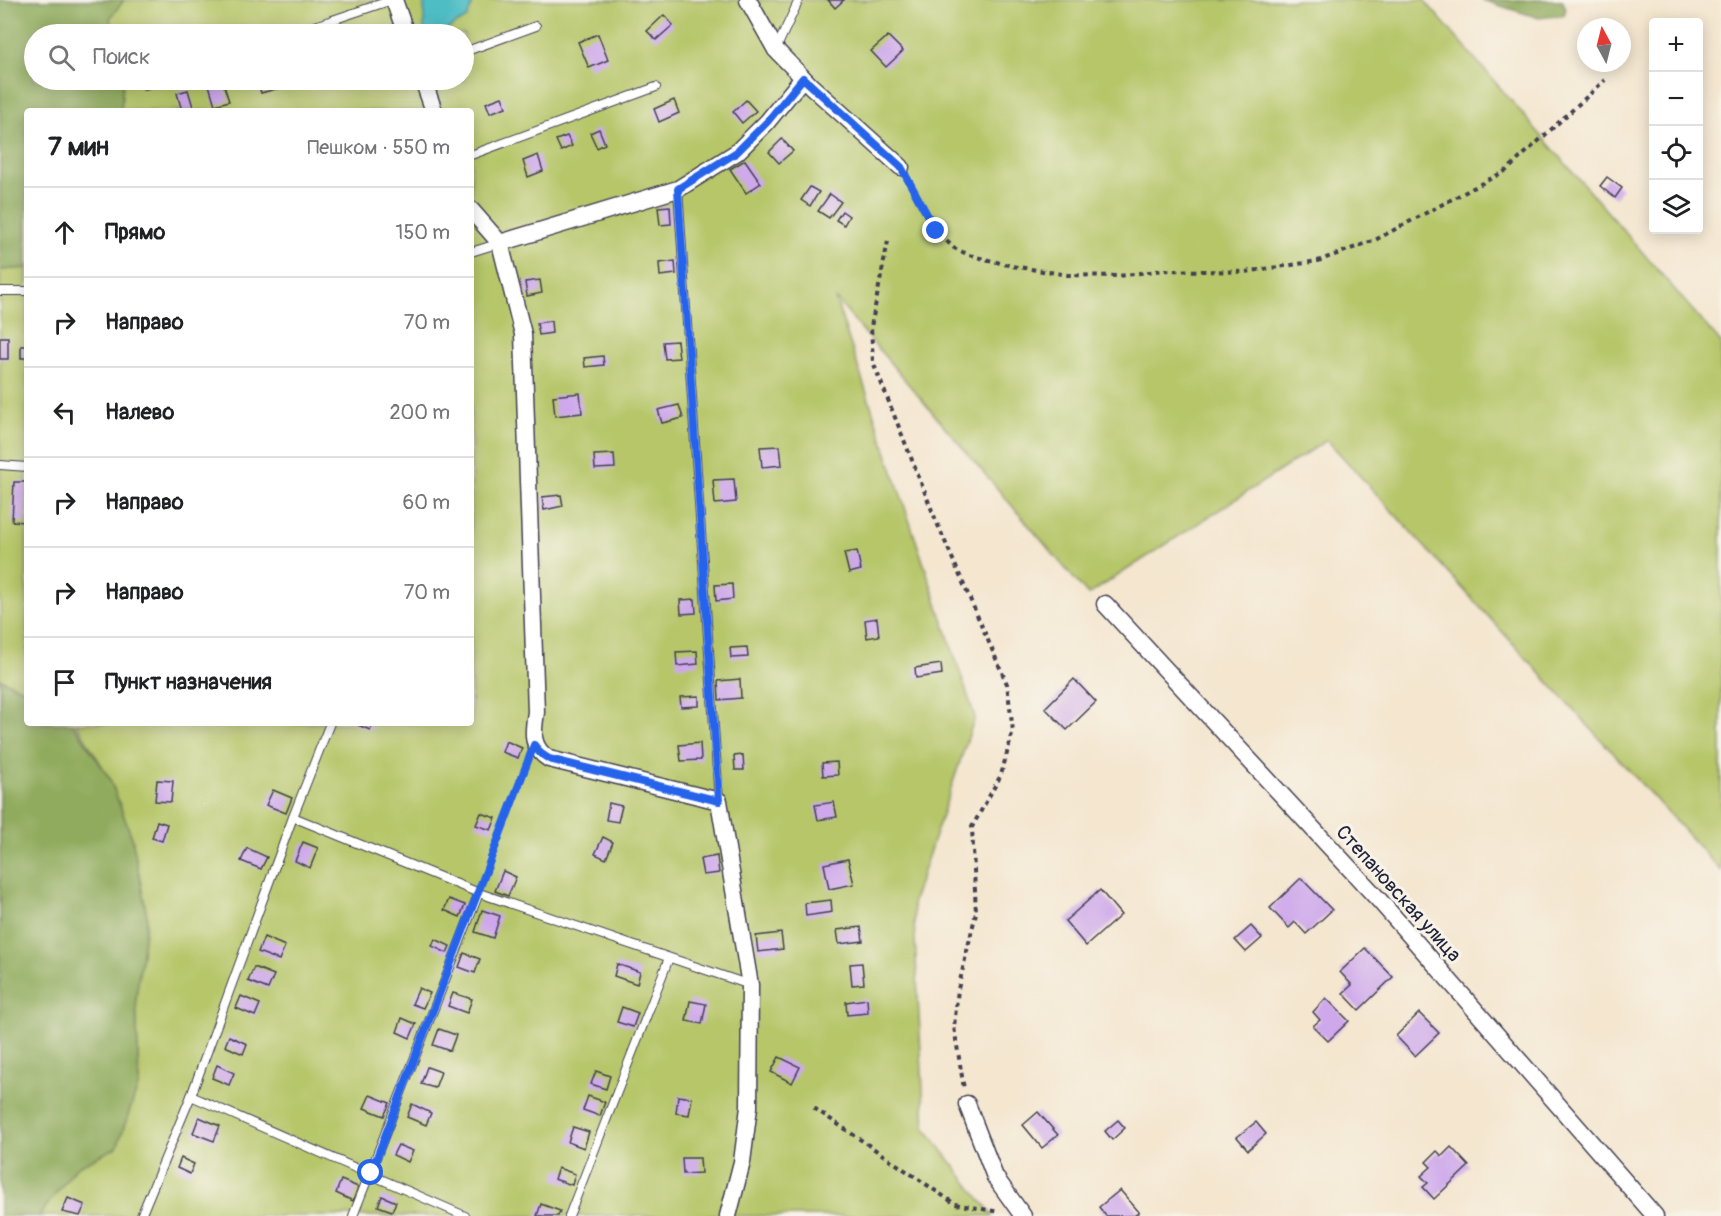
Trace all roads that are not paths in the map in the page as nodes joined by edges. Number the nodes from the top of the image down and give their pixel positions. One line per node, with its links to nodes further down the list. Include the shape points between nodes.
1 (393, 0): 4 (lane); 5 (street)
2 (748, 0): 8 (street)
3 (799, 0): 8 (lane)
4 (321, 24)
5 (402, 24)
6 (536, 26): 7 (lane)
7 (474, 48)
8 (776, 50): 9 (street)
9 (803, 78): 14 (street); 15 (street, via 737,152)
10 (656, 87): 13 (lane)
11 (427, 90): 12 (street)
12 (433, 108)
13 (474, 154)
14 (901, 167)
15 (678, 189): 17 (street); 25 (lane)
16 (474, 213): 17 (street)
17 (500, 243): 18 (lane); 25 (street, via 523,334 534,745 549,759)
18 (474, 251)
19 (0, 291): 20 (lane)
20 (24, 291)
21 (0, 465): 22 (lane)
22 (24, 467)
23 (1105, 604): 39 (street, Степановская улица, via 1379,900)
24 (329, 726): 26 (lane)
25 (719, 801): 29 (street)
26 (293, 818): 27 (lane); 30 (lane)
27 (479, 893): 28 (lane); 32 (lane)
28 (669, 958): 29 (lane); 37 (lane)
29 (750, 985): 38 (street, via 749,1107 742,1162)
30 (191, 1096): 32 (lane); 34 (lane)
31 (967, 1104): 33 (street, via 994,1177)
32 (371, 1173): 35 (lane); 36 (lane)
33 (1021, 1214)
34 (141, 1216)
35 (353, 1216)
36 (465, 1216)
37 (569, 1216)
38 (728, 1216)
39 (1655, 1216)

